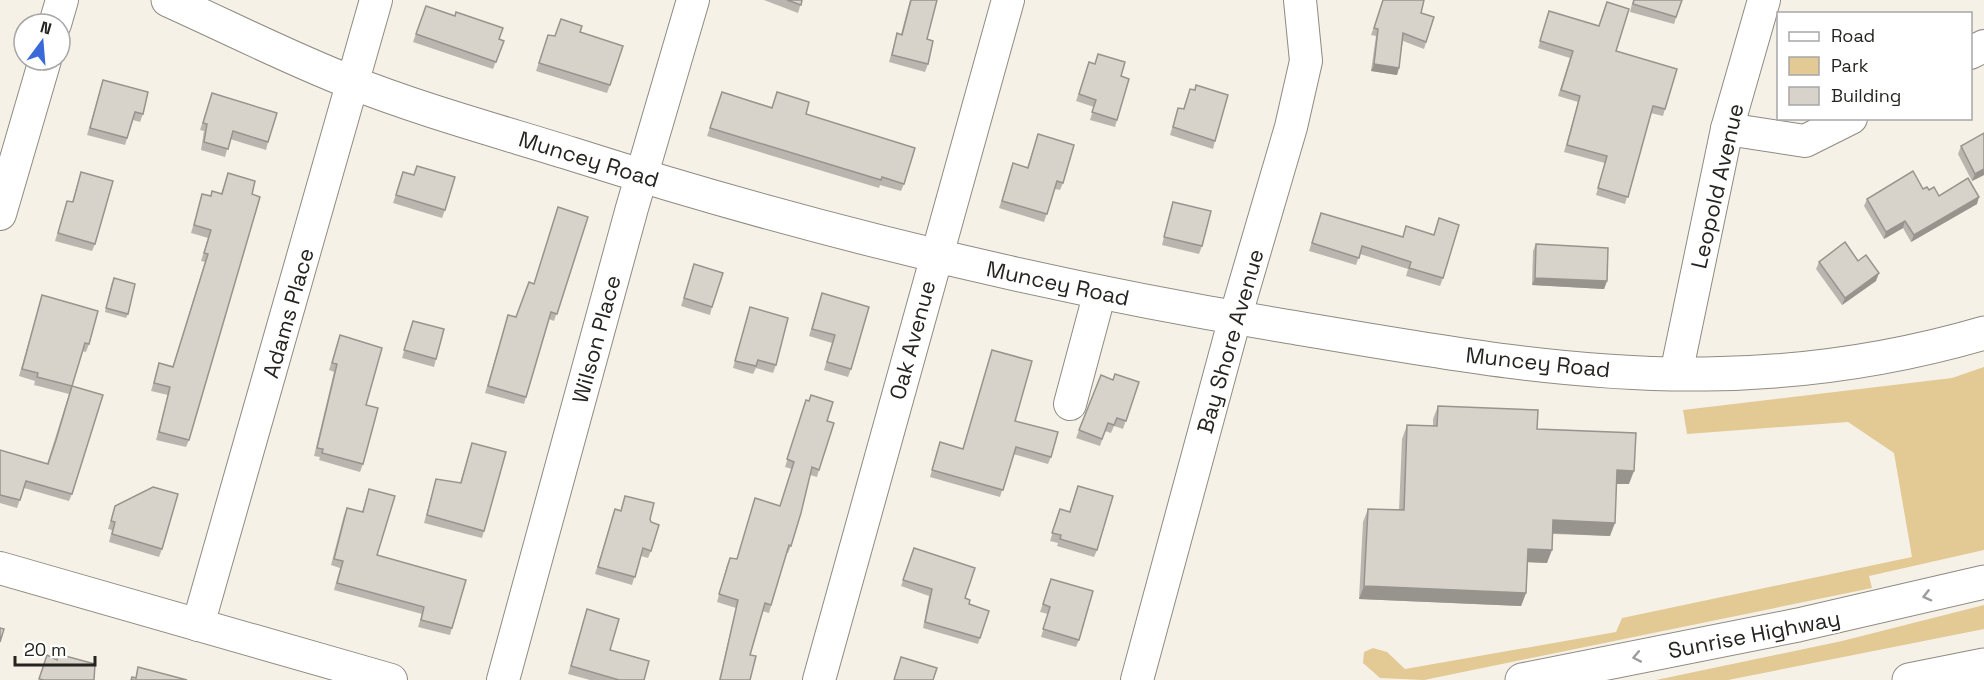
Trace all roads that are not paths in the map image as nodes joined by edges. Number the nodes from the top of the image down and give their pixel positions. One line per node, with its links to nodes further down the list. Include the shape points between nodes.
1 (168, 0): 8 (main road, Muncey Road)
2 (376, 0): 8 (street, Adams Place)
3 (693, 0): 11 (street, Wilson Place)
4 (1008, 0): 13 (street, Oak Avenue)
5 (1300, 0): 15 (street, Bay Shore Avenue, via 1306,61 1291,127)
6 (1764, 0): 10 (street, Leopold Avenue)
7 (41, 72): 12 (street)
8 (353, 83): 11 (main road, Muncey Road); 21 (street, Adams Place)
9 (1847, 120): 10 (street, via 1805,141)
10 (1727, 129): 17 (street, Leopold Avenue)
11 (641, 176): 13 (main road, Muncey Road, via 803,224); 24 (street, Wilson Place)
12 (0, 214)
13 (934, 257): 14 (main road, Muncey Road); 25 (street, Oak Avenue)
14 (1100, 292): 15 (main road, Muncey Road); 18 (street)
15 (1235, 318): 17 (main road, Muncey Road, via 1510,361); 26 (street, Bay Shore Avenue)
16 (1984, 333): 17 (main road, Muncey Road, via 1910,351 1820,365)
17 (1676, 374)
18 (1070, 404)
19 (0, 568): 21 (street)
20 (1984, 582): 27 (main road, Sunrise Highway, one-way to 27, via 1809,623)
21 (198, 625): 23 (street)
22 (1984, 665): 28 (main road)
23 (391, 680)
24 (503, 680)
25 (819, 680)
26 (1137, 680)
27 (1522, 680)
28 (1909, 680)

